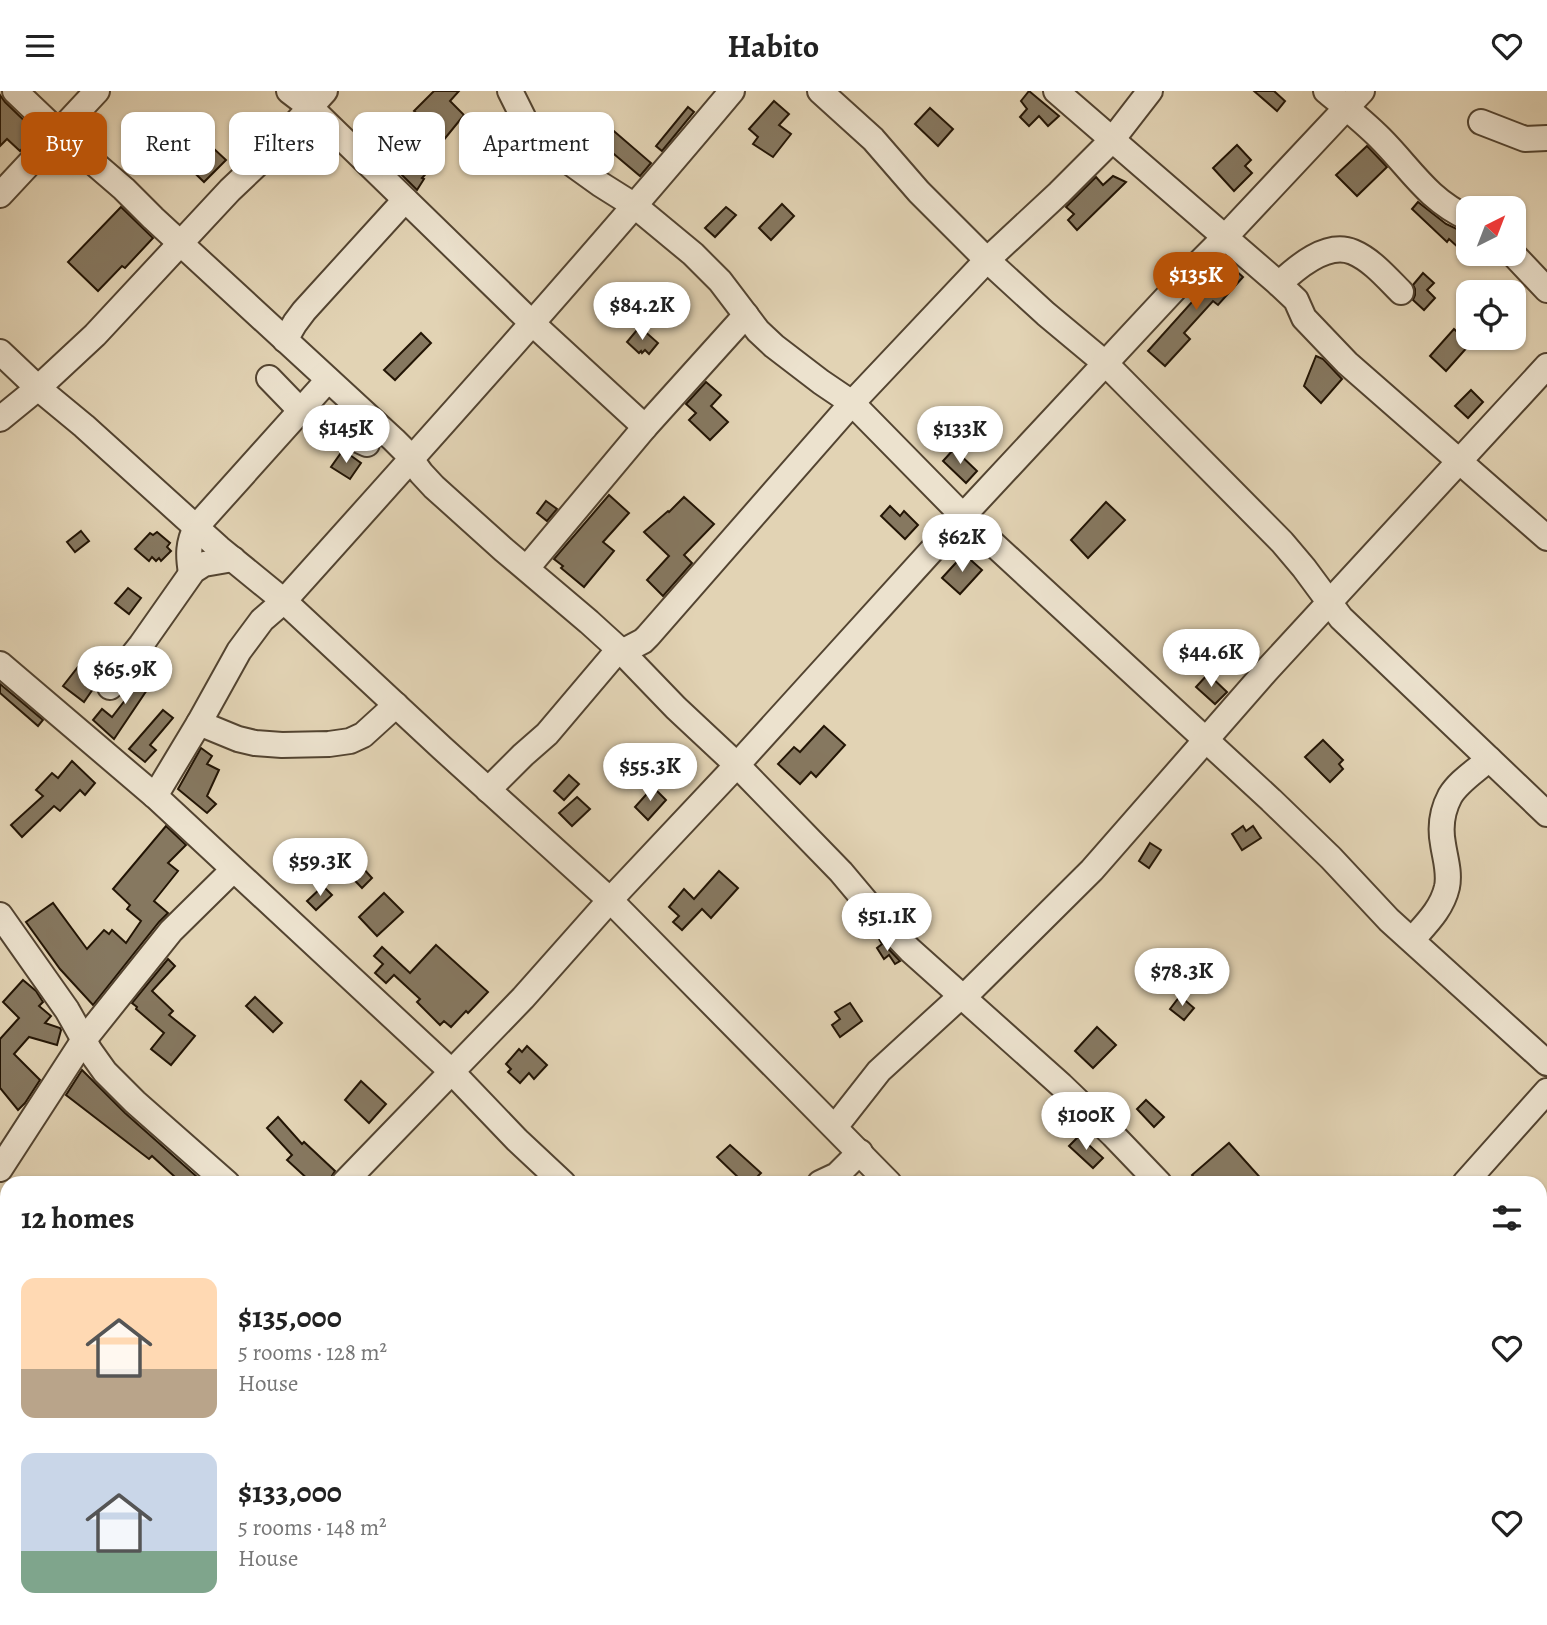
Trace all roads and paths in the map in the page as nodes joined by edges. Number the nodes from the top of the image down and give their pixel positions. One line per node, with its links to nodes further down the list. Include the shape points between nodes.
1 (15, 91): 12 (street)
2 (97, 91): 13 (street)
3 (289, 91): 10 (street)
4 (510, 91): 21 (street, via 538,137)
5 (732, 91): 21 (street)
6 (820, 91): 25 (street, via 873,139)
7 (1056, 91): 16 (street)
8 (1150, 91): 16 (street)
9 (1326, 91): 11 (street)
10 (317, 99): 20 (street); 24 (street)
11 (1354, 99): 22 (street, via 1379,138 1433,197); 23 (street)
12 (37, 112)
13 (78, 112)
14 (1481, 122): 15 (street, via 1525,139)
15 (1547, 138)
16 (1112, 140): 23 (street); 25 (street)
17 (21, 173): 19 (street)
18 (107, 174): 24 (street)
19 (0, 195)
20 (405, 200): 31 (street); 32 (street, via 304,311)
21 (635, 206): 30 (street, via 693,254); 31 (street)
22 (1456, 212)
23 (1226, 236): 27 (street); 34 (street)
24 (181, 242): 32 (street); 38 (street, via 95,335)
25 (987, 260): 34 (street); 39 (street)
26 (1524, 266): 28 (street)
27 (1279, 284): 29 (street, via 1314,258 1342,249 1366,260); 45 (street, via 1347,363)
28 (1547, 290)
29 (1401, 292)
30 (746, 315): 39 (street, via 774,346); 42 (street)
31 (532, 323): 42 (street); 44 (street)
32 (285, 340): 37 (street)
33 (0, 352): 38 (street)
34 (1106, 364): 46 (street); 53 (street, via 1282,542)
35 (1547, 366): 45 (street)
36 (269, 378): 40 (street)
37 (328, 380): 40 (street); 44 (street)
38 (38, 388): 41 (street); 47 (street)
39 (852, 403): 46 (street); 54 (street, via 648,636)
40 (300, 410): 43 (street); 47 (street)
41 (0, 419)
42 (645, 427): 50 (street)
43 (367, 444)
44 (411, 460): 50 (street); 52 (street)
45 (1460, 461): 48 (street); 53 (street)
46 (963, 516): 59 (street); 61 (street)
47 (195, 527): 49 (street); 51 (street, via 187,554)
48 (1547, 538)
49 (233, 559): 51 (street, via 204,564); 52 (street)
50 (527, 569): 54 (street)
51 (191, 573): 56 (street)
52 (284, 601): 57 (street); 58 (street, via 262,620 240,651)
53 (1329, 604): 59 (street); 60 (street)
54 (621, 651): 61 (street); 62 (street, via 547,734)
55 (0, 664): 63 (street)
56 (110, 687)
57 (396, 705): 58 (street, via 363,735 330,744 256,743); 62 (street)
58 (199, 723): 63 (street)
59 (1205, 740): 68 (street); 69 (street, via 1092,870)
60 (1489, 758): 64 (street); 68 (street, via 1450,796 1442,834 1448,884 1432,918)
61 (737, 765): 66 (street); 69 (street, via 910,950)
62 (488, 790): 66 (street)
63 (155, 796): 65 (street)
64 (1547, 814)
65 (233, 870): 70 (street, via 171,931); 72 (street)
66 (610, 900): 72 (street); 74 (street)
67 (0, 915): 70 (street, via 67,1010)
68 (1412, 940): 71 (street)
69 (963, 996): 74 (street, via 879,1071); 82 (street)
70 (83, 1041): 76 (street); 77 (street, via 135,1102)
71 (1547, 1063)
72 (452, 1071): 78 (street); 79 (street)
73 (1547, 1091): 83 (street)
74 (835, 1127): 75 (street)
75 (860, 1152): 80 (street); 81 (street)
76 (0, 1168)
77 (219, 1176)
78 (351, 1176)
79 (555, 1176)
80 (835, 1176)
81 (882, 1176)
82 (1152, 1176)
83 (1471, 1176)

